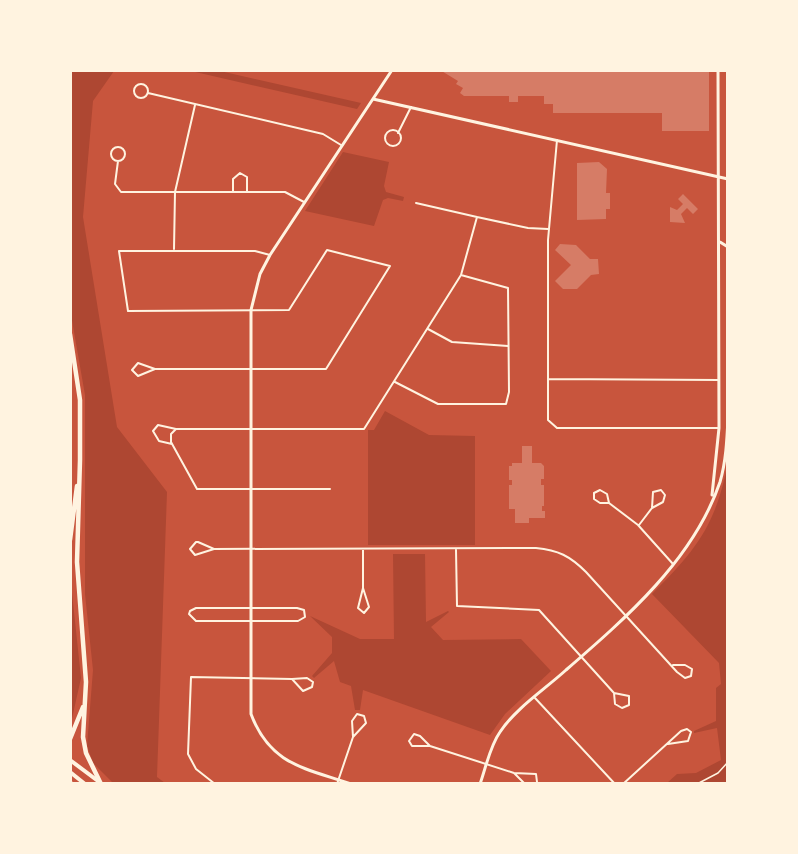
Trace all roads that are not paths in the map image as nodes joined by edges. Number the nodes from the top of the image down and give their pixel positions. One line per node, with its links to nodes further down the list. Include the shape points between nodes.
1 (392, 70): 4 (street)
2 (718, 70): 11 (street)
3 (148, 93): 3 (street, via 142,84 134,91 138,98); 5 (street)
4 (373, 99): 6 (street); 9 (street)
5 (195, 105): 9 (street, via 323,134); 15 (street)
6 (411, 107): 7 (street); 8 (street)
7 (398, 133): 7 (street, via 386,134 387,144 398,144)
8 (557, 140): 11 (street); 19 (street)
9 (341, 145): 16 (street)
10 (118, 161): 10 (street, via 125,156 120,146 111,153); 15 (street, via 115,184 121,192)
11 (719, 178): 12 (street); 20 (street)
12 (728, 179)
13 (233, 191): 14 (street); 14 (street, via 232,179 240,173 247,177); 15 (street)
14 (247, 191): 16 (street, via 285,192)
15 (175, 192): 22 (street)
16 (304, 202): 23 (street)
17 (416, 203): 18 (street)
18 (477, 217): 19 (street); 24 (street)
19 (548, 229): 31 (street)
20 (718, 240): 21 (street); 32 (street)
21 (728, 248)
22 (174, 250): 23 (street, via 255,251); 25 (street, via 119,251 128,311)
23 (270, 255): 25 (street, via 260,274)
24 (461, 275): 26 (street); 28 (street, via 508,288)
25 (251, 310): 30 (street); 30 (street, via 289,310 327,250 390,267 326,369)
26 (428, 329): 28 (street, via 452,342); 33 (street)
27 (70, 334): 40 (highway, via 80,400)
28 (508, 346): 33 (street, via 506,404 438,404)
29 (155, 369): 29 (street, via 138,363 132,370 138,376); 30 (street)
30 (251, 369): 38 (street)
31 (548, 379): 32 (street); 35 (street, via 548,420 557,428)
32 (719, 380): 35 (street)
33 (395, 382): 38 (street, via 364,429)
34 (728, 418): 36 (street)
35 (719, 428): 36 (street); 43 (street)
36 (727, 428): 43 (street, via 724,462)
37 (177, 429): 38 (street); 39 (street, via 171,434); 39 (street, via 158,425 153,430 159,441)
38 (251, 429): 41 (street)
39 (172, 444): 41 (street, via 197,489)
40 (80, 460): 47 (highway); 63 (highway, via 77,573 86,658)
41 (252, 489): 42 (street); 49 (street)
42 (330, 489)
43 (711, 500): 52 (street, via 692,540)
44 (609, 503): 44 (street, via 607,494 600,490 594,493 594,499); 46 (street)
45 (652, 508): 45 (street, via 663,502 665,495 661,490 653,492); 46 (street)
46 (638, 525): 52 (street)
47 (70, 540)
48 (214, 549): 48 (street, via 198,542 190,549 197,555); 49 (street)
49 (252, 549): 50 (street); 54 (street)
50 (363, 549): 51 (street); 53 (street)
51 (456, 550): 55 (street, via 555,550 571,558); 57 (street, via 457,606 539,610)
52 (673, 564): 55 (street)
53 (363, 588): 53 (street, via 358,608 364,613 369,607)
54 (251, 608): 56 (street); 56 (street, via 297,608 306,614 298,621); 56 (street, via 193,608 189,614 196,621)
55 (626, 614): 57 (street); 58 (street)
56 (251, 621): 59 (street)
57 (582, 656): 61 (street); 62 (street)
58 (673, 665): 58 (street, via 685,678 691,675 692,669 685,665)
59 (251, 679): 60 (street); 72 (street, via 251,714 267,744 283,759); 75 (street, via 191,677 188,754 196,769)
60 (292, 680): 60 (street, via 303,691 312,687 308,678)
61 (614, 693): 61 (street, via 615,704 622,708 629,705 628,696)
62 (535, 698): 69 (street, via 498,734); 80 (street)
63 (86, 701): 65 (highway); 74 (highway, via 83,737 86,753)
64 (354, 737): 64 (street, via 366,723 362,715 352,719); 72 (street)
65 (70, 739)
66 (668, 744): 66 (street, via 688,741 691,732 681,731); 81 (street)
67 (430, 746): 67 (street, via 418,735 410,739 414,747); 69 (street)
68 (70, 760): 74 (main road)
69 (486, 764): 71 (street); 77 (street)
70 (70, 772): 73 (main road)
71 (514, 773): 78 (street); 79 (street, via 536,774)
72 (338, 781): 76 (street)
73 (85, 783)
74 (101, 783)
75 (215, 783)
76 (351, 783)
77 (480, 783)
78 (525, 783)
79 (534, 783)
80 (615, 783)
81 (623, 783)

